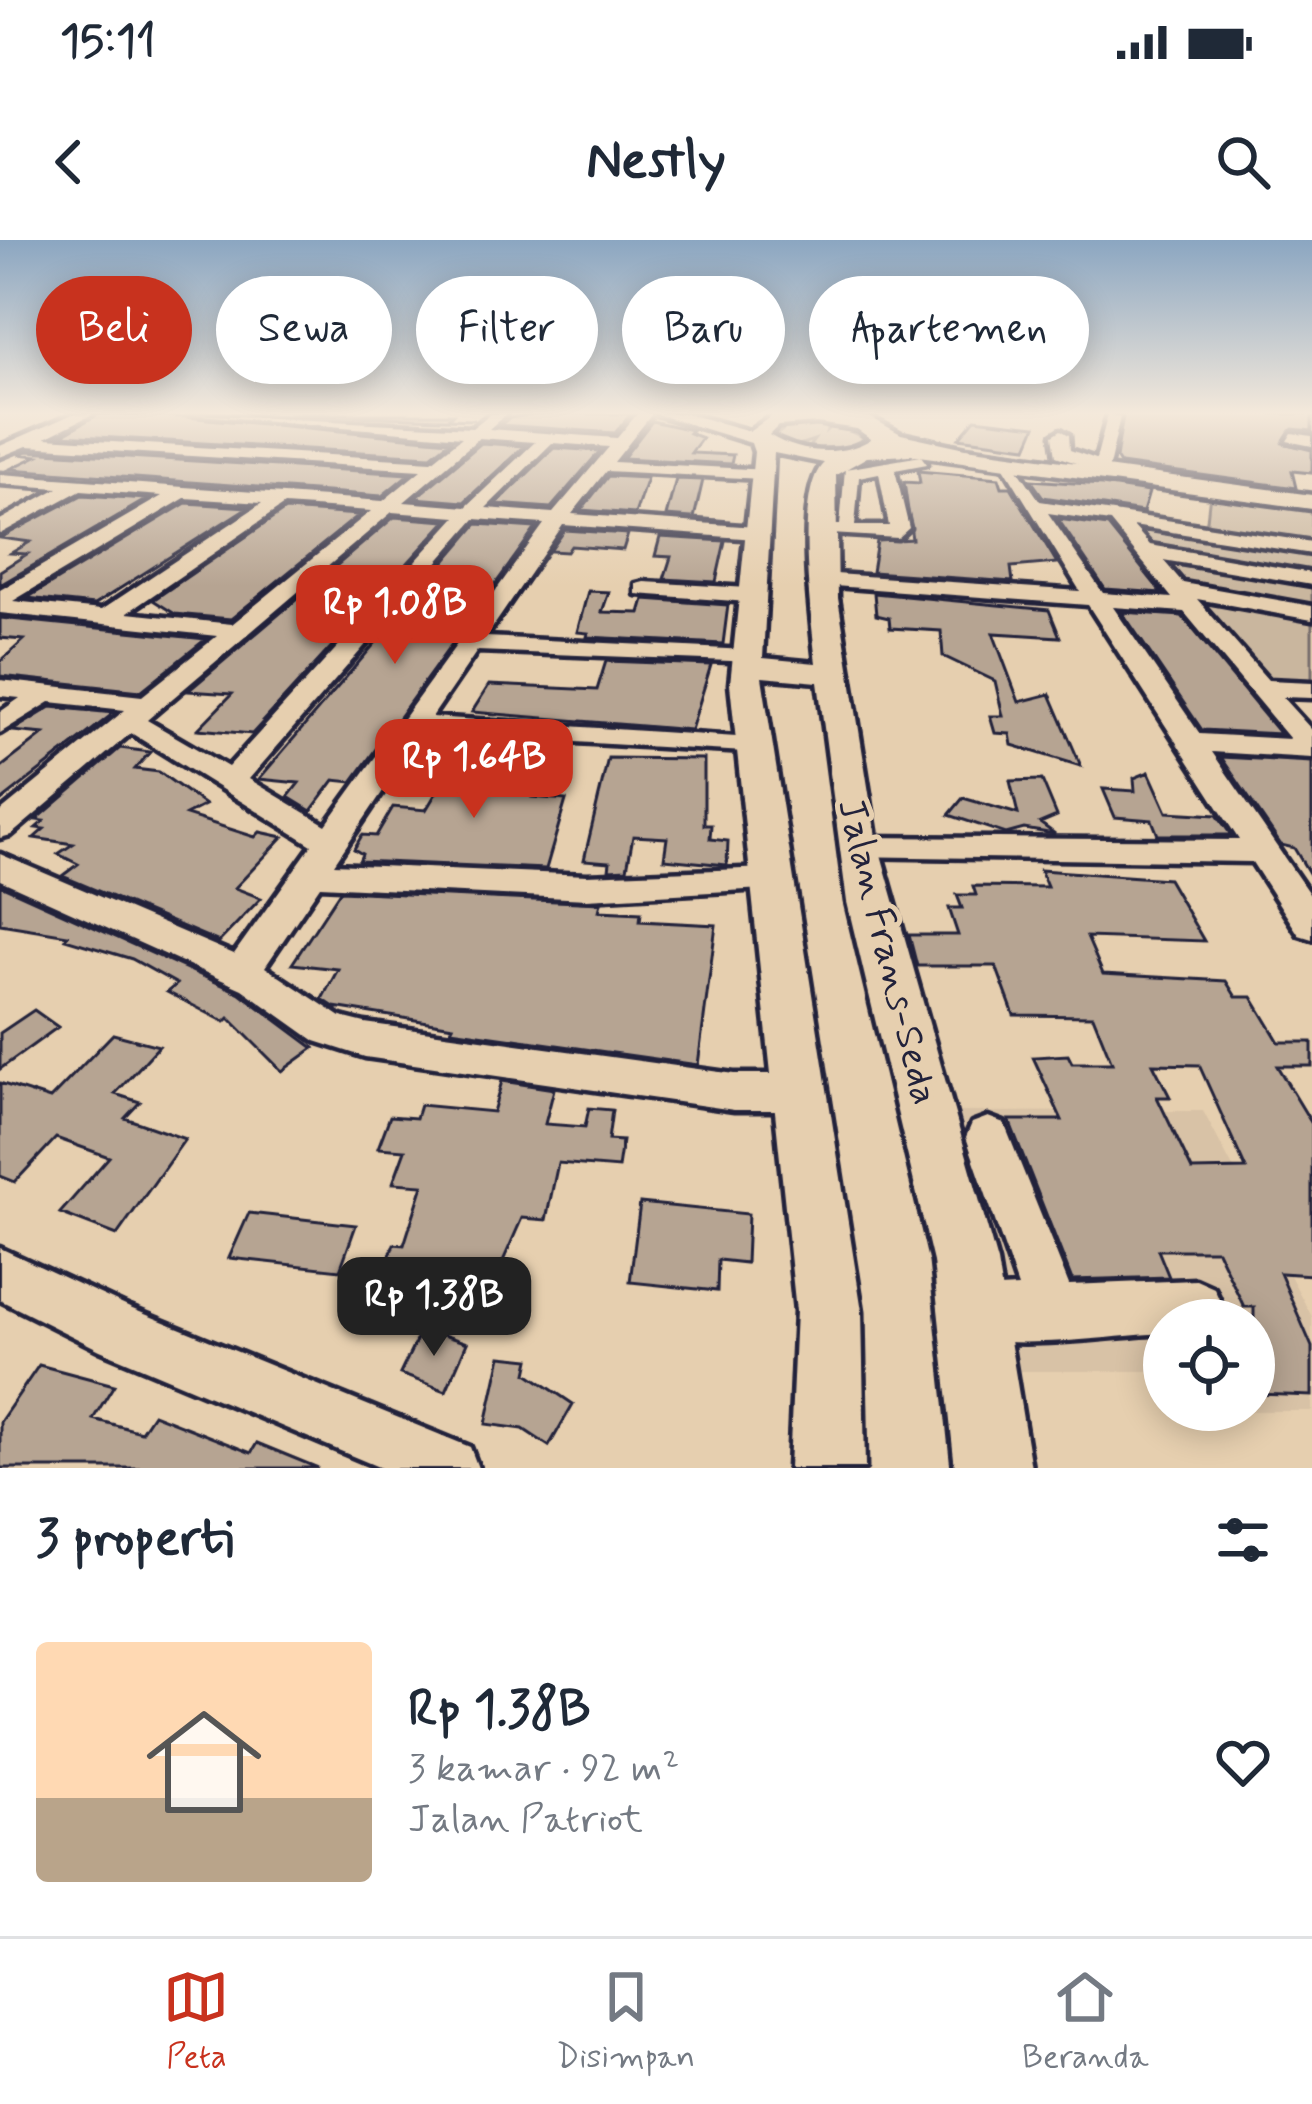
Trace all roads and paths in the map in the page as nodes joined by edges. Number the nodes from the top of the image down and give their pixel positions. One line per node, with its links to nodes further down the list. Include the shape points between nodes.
1 (216, 471): 13 (street)
2 (428, 471): 17 (street)
3 (514, 471): 18 (street)
4 (595, 471): 20 (street)
5 (769, 471): 25 (main road)
6 (826, 471): 22 (main road, Jalan Frans-Seda)
7 (869, 471): 23 (street)
8 (875, 471): 21 (street)
9 (1012, 471): 16 (street)
10 (1111, 471): 15 (main road)
11 (0, 479): 12 (street)
12 (78, 484): 13 (street); 24 (street)
13 (182, 492): 14 (street); 34 (street)
14 (280, 499): 17 (street); 36 (street)
15 (1312, 502)
16 (1034, 505): 19 (street); 33 (street)
17 (384, 506): 18 (street); 37 (street)
18 (470, 514): 20 (street); 51 (street)
19 (1116, 518): 26 (street); 27 (street)
20 (557, 520): 25 (street); 38 (street)
21 (895, 522): 22 (street, via 891,534); 23 (street)
22 (830, 523): 23 (street); 28 (main road, Jalan Frans-Seda)
23 (872, 523)
24 (0, 528)
25 (756, 533): 31 (main road)
26 (1312, 548)
27 (1148, 550): 29 (street); 32 (street)
28 (821, 579): 33 (street); 40 (main road, Jalan Frans-Seda)
29 (1312, 579)
30 (644, 589): 31 (street)
31 (749, 595): 39 (main road)
32 (1186, 597): 33 (street); 35 (street); 42 (street)
33 (1094, 600): 48 (street)
34 (0, 602): 36 (street)
35 (1312, 613)
36 (106, 616): 37 (street)
37 (236, 632): 45 (street)
38 (468, 643): 39 (street); 46 (street)
39 (747, 662): 40 (main road); 49 (main road)
40 (833, 674): 54 (main road, Jalan Frans-Seda)
41 (0, 688): 44 (street)
42 (1263, 688): 43 (street); 50 (street)
43 (1312, 691)
44 (43, 694): 45 (street); 47 (street)
45 (139, 713): 51 (street); 52 (street)
46 (414, 724): 49 (street); 53 (street)
47 (0, 725)
48 (1194, 742): 50 (street); 55 (street)
49 (752, 746): 58 (main road)
50 (1312, 749)
51 (231, 781): 53 (street)
52 (0, 828)
53 (333, 843): 57 (street)
54 (859, 848): 55 (street); 65 (main road, Jalan Frans-Seda)
55 (1257, 850): 59 (street)
56 (0, 865): 60 (street)
57 (315, 874): 58 (street, via 587,887); 60 (street)
58 (770, 880): 61 (main road)
59 (1312, 926)
60 (241, 974): 61 (street, via 329,1030 406,1050 734,1092)
61 (802, 1092): 69 (main road, via 829,1311)
62 (988, 1137): 66 (street)
63 (0, 1273): 67 (street)
64 (1143, 1309): 66 (street)
65 (979, 1315): 66 (street); 70 (main road, Jalan Frans-Seda)
66 (1054, 1315)
67 (392, 1456): 68 (street)
68 (449, 1468)
69 (827, 1468)
70 (993, 1468)

